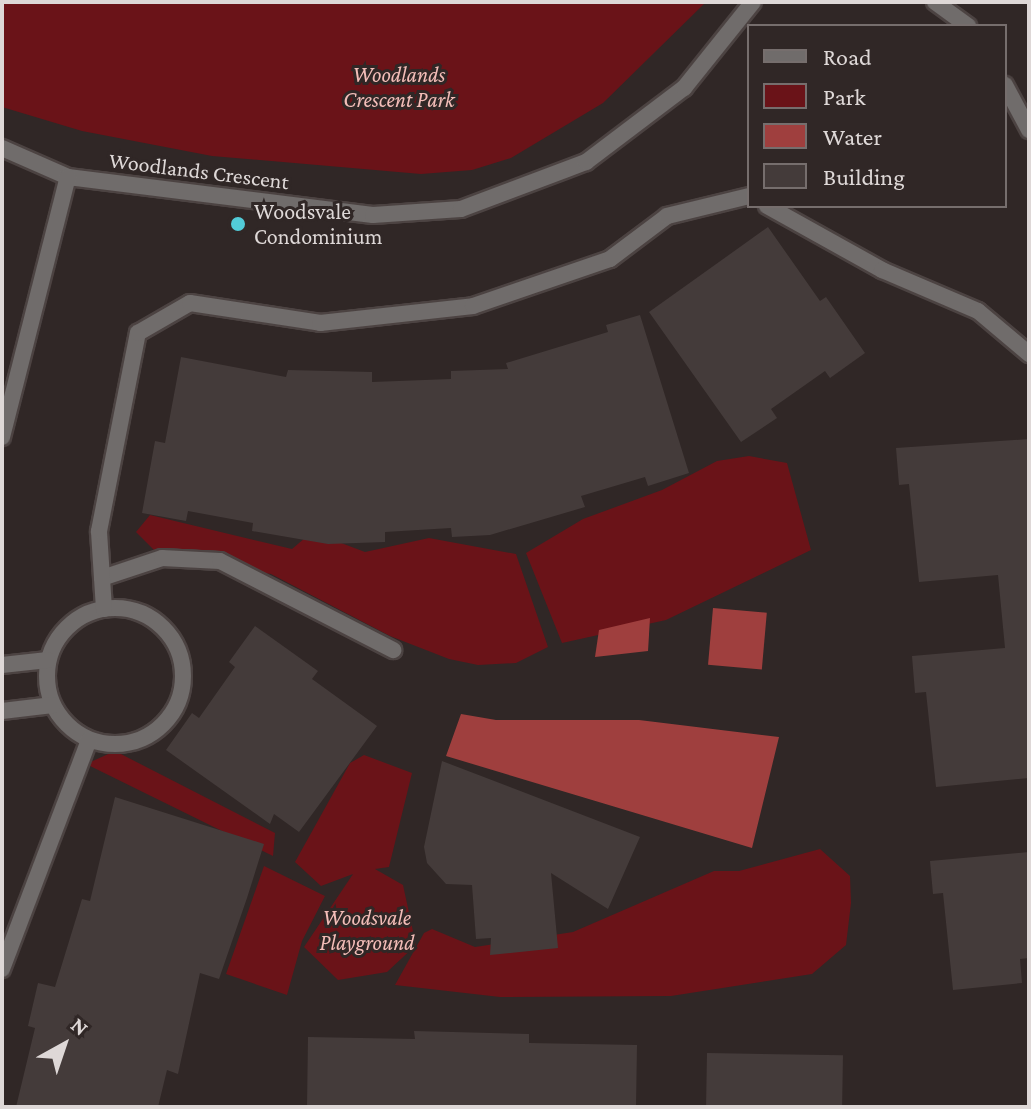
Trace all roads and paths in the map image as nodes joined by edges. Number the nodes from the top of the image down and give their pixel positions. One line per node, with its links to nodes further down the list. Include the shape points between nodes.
1 (753, 2): 7 (street, Woodlands Crescent, via 684,88 586,162 461,209 373,215)
2 (935, 2): 3 (street)
3 (965, 24)
4 (1007, 89): 5 (street)
5 (1029, 130)
6 (2, 148): 7 (street, Woodlands Crescent)
7 (68, 177): 11 (street)
8 (747, 196): 12 (street, via 667,216 610,259 473,306 320,323 190,303 138,333 99,531)
9 (771, 208): 10 (street, via 882,270 978,311)
10 (1029, 354)
11 (2, 437)
12 (102, 578): 13 (street); 14 (street, via 162,558 220,561)
13 (104, 609): 15 (street, via 78,618 60,636); 19 (street, via 130,609 159,624 179,650 184,681 174,712 151,735 121,744)
14 (393, 650)
15 (48, 660): 16 (street); 17 (street)
16 (2, 665)
17 (53, 705): 18 (street); 19 (street, via 68,726)
18 (2, 711)
19 (89, 740): 20 (street)
20 (2, 969)

